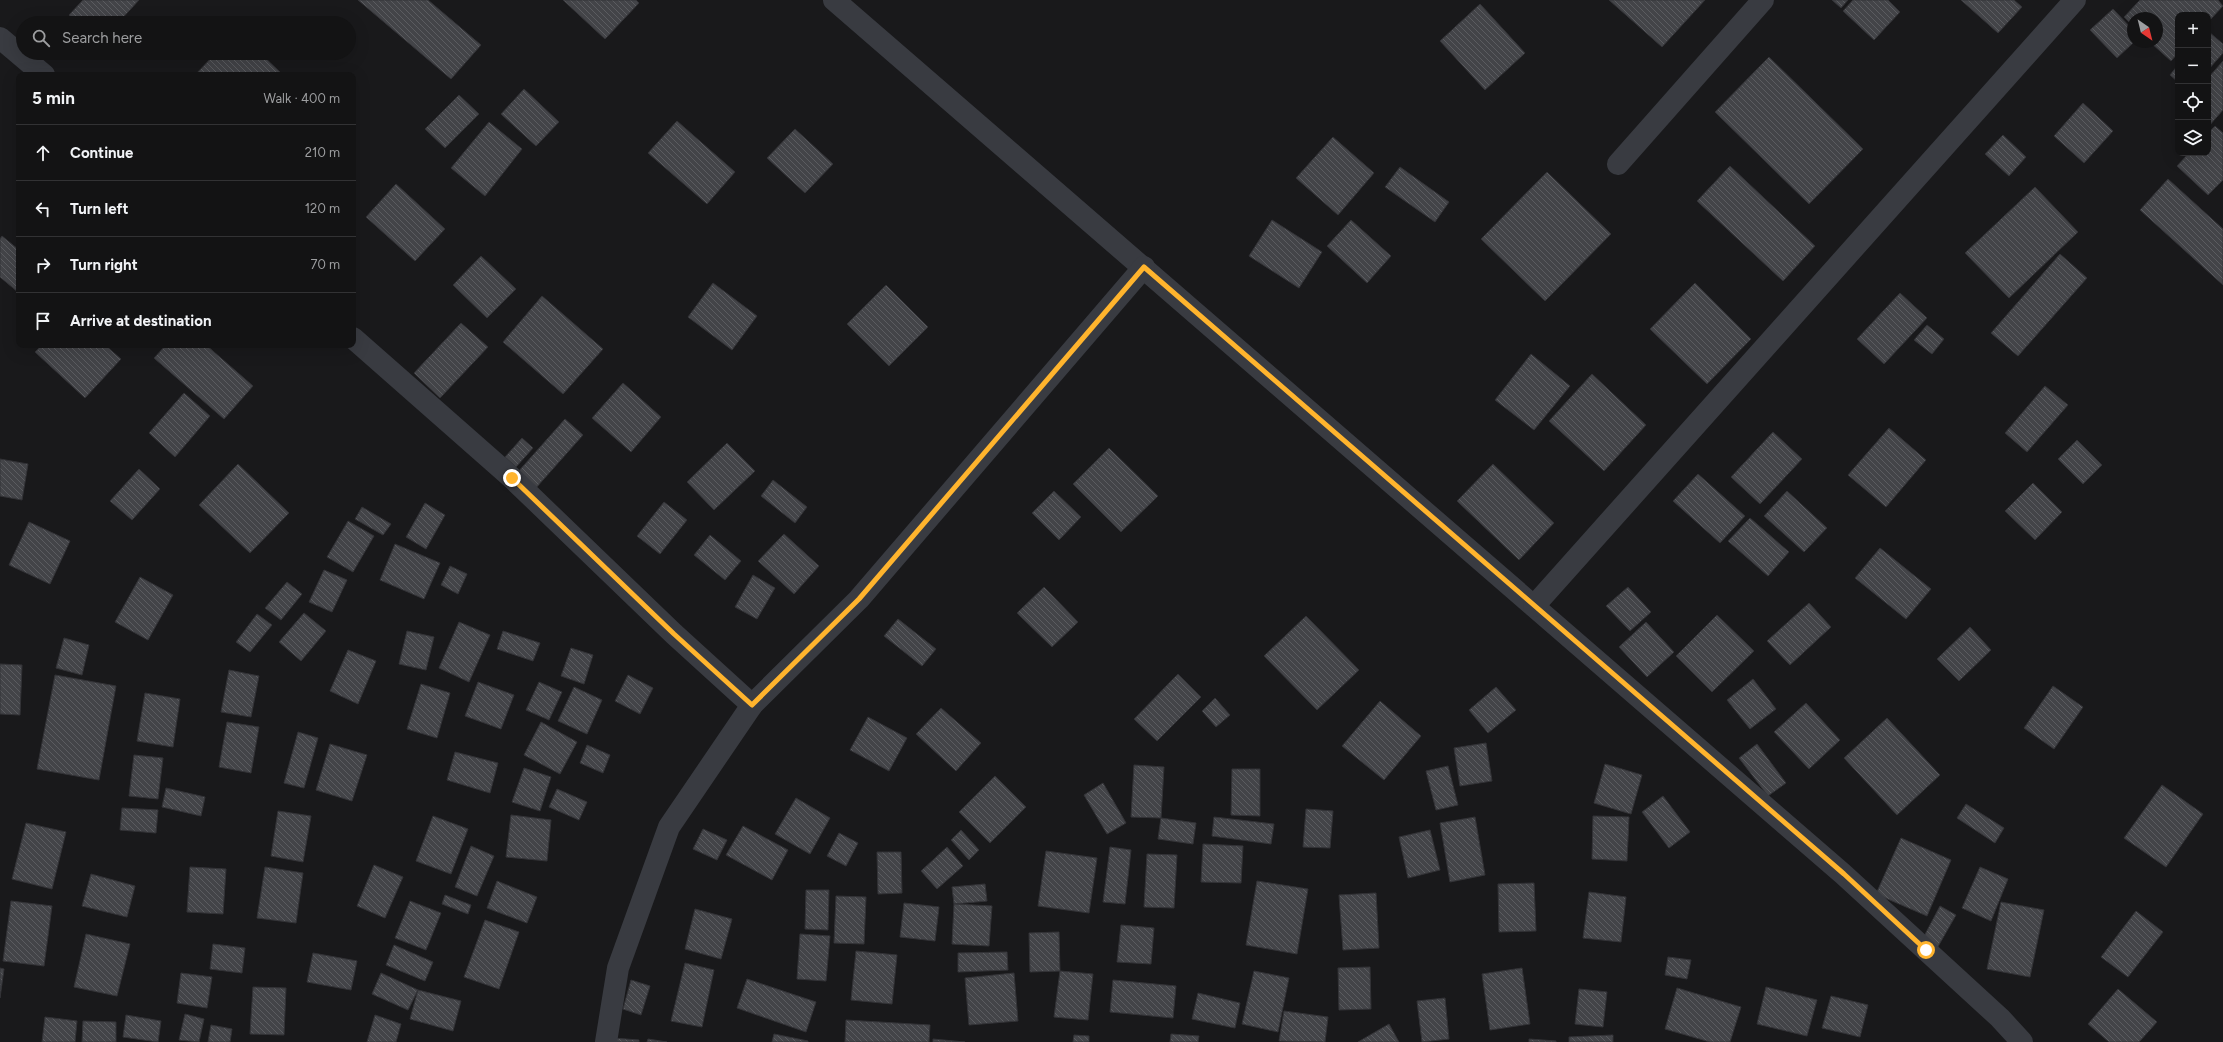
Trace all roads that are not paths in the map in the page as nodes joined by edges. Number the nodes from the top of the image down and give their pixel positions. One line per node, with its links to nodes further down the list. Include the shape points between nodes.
1 (834, 0): 9 (street)
2 (1764, 0): 8 (street)
3 (2075, 0): 11 (street)
4 (0, 38): 5 (street)
5 (16, 51)
6 (26, 60): 7 (street)
7 (40, 72)
8 (1618, 164)
9 (1144, 267): 11 (street); 12 (street, via 859,599)
10 (356, 341): 12 (street, via 512,478 674,634)
11 (1534, 606): 14 (street, via 1844,874 2000,1018)
12 (752, 705): 13 (street, via 669,827 618,968)
13 (606, 1042)
14 (2022, 1042)

